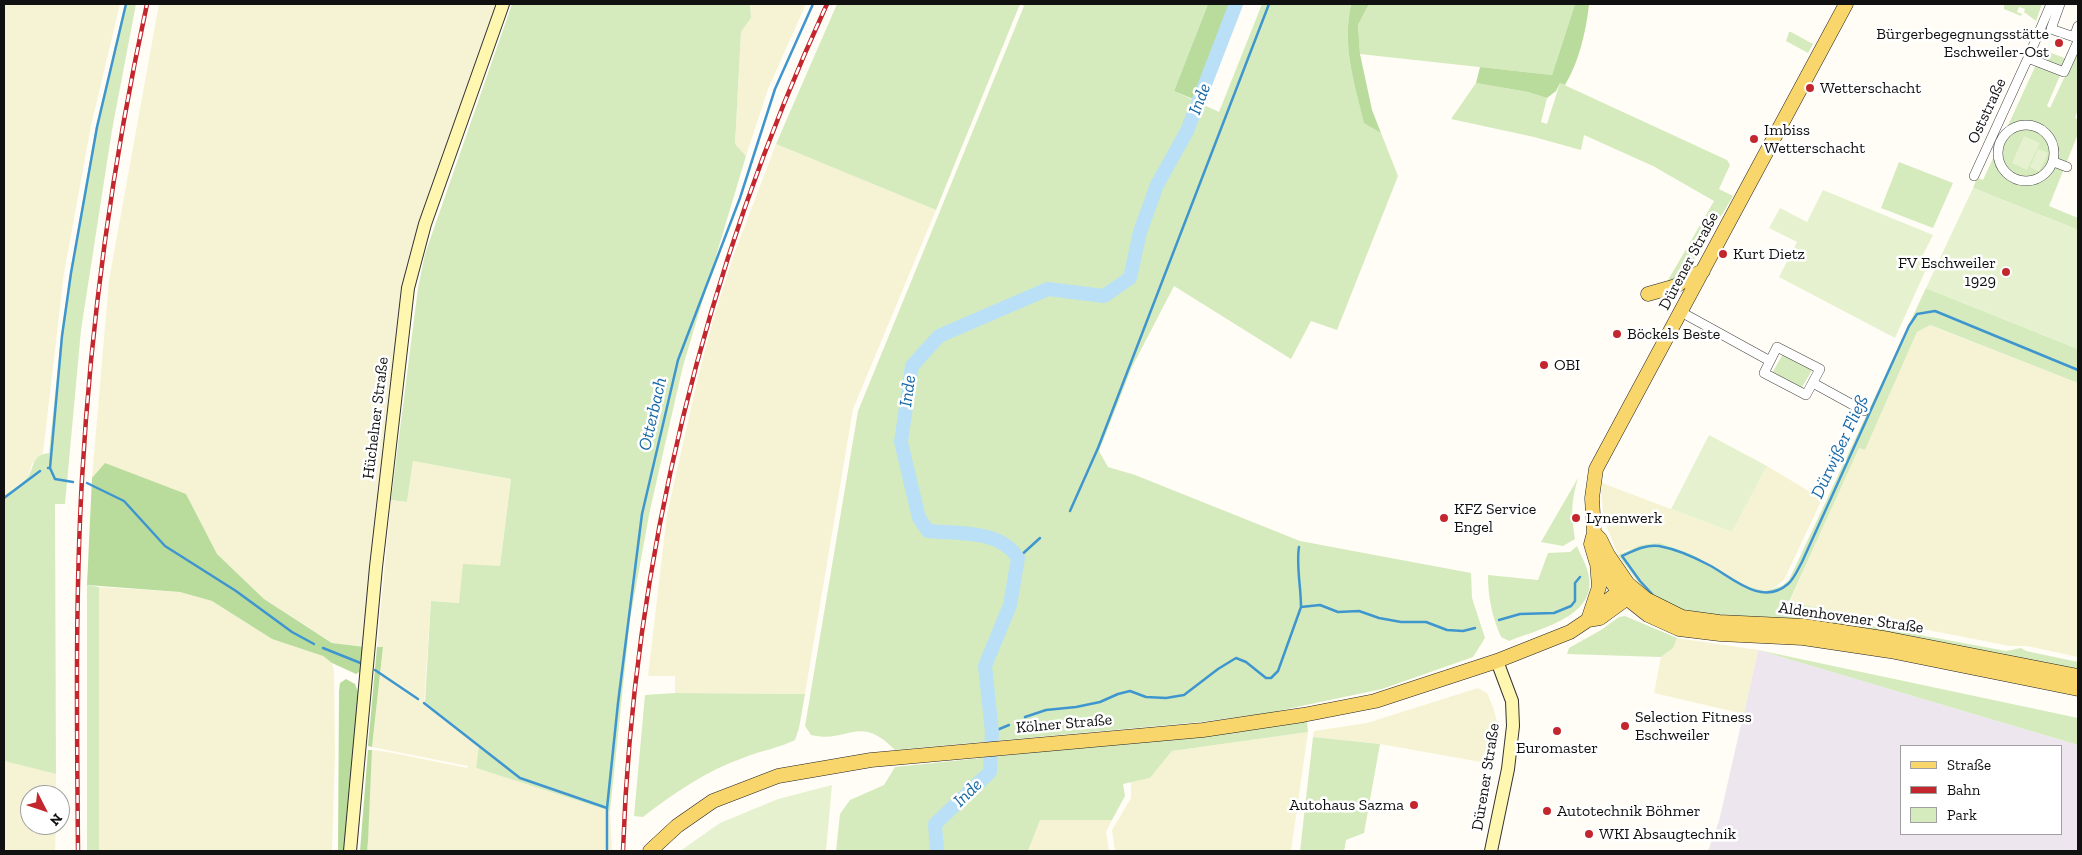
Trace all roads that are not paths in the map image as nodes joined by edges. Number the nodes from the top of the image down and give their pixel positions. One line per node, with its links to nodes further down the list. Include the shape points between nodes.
1 (503, 4): 26 (street, Hüchelner Straße, via 425,224 408,288 377,558)
2 (1846, 4): 13 (main road, Dürener Straße)
3 (2051, 4): 5 (street, Oststraße)
4 (2060, 4): 5 (street)
5 (2049, 21): 6 (street, via 2051,29 2074,37); 8 (street, Oststraße)
6 (2078, 30)
7 (2078, 41): 8 (street, via 2064,72)
8 (2028, 58): 9 (street, Oststraße)
9 (1996, 139): 10 (street, via 2016,126 2039,128 2053,143); 10 (street, via 1999,162 2004,171 2020,181 2041,178); 12 (street, Oststraße)
10 (2054, 162): 11 (street)
11 (2067, 167)
12 (1974, 176)
13 (1703, 271): 14 (main road, via 1676,286); 15 (main road, Dürener Straße)
14 (1648, 294)
15 (1681, 312): 16 (street); 19 (main road, Dürener Straße, via 1596,470 1592,498)
16 (1770, 361): 17 (street, via 1764,372 1806,395); 17 (street, via 1777,347 1820,369)
17 (1812, 383): 18 (street)
18 (1864, 411)
19 (1594, 533): 20 (main road, Dürener Straße, via 1591,544); 21 (main road, Aldenhovener Straße)
20 (1596, 561): 21 (main road, Dürener Straße); 22 (main road, via 1598,588)
21 (1627, 592): 22 (main road, via 1600,618); 24 (main road, Aldenhovener Straße, via 1682,617 1804,626); 25 (main road, Aldenhovener Straße, via 1648,615 1679,628 1720,634 1811,639 1890,651)
22 (1588, 620): 23 (main road, via 1570,632)
23 (1497, 661): 27 (main road, Kölner Straße, via 1381,700 1303,715 1203,730 871,760 778,776 713,801 677,826); 28 (street, Dürener Straße, via 1512,701 1514,726)
24 (2078, 676)
25 (2078, 689)
26 (350, 851)
27 (650, 851)
28 (1491, 851)

